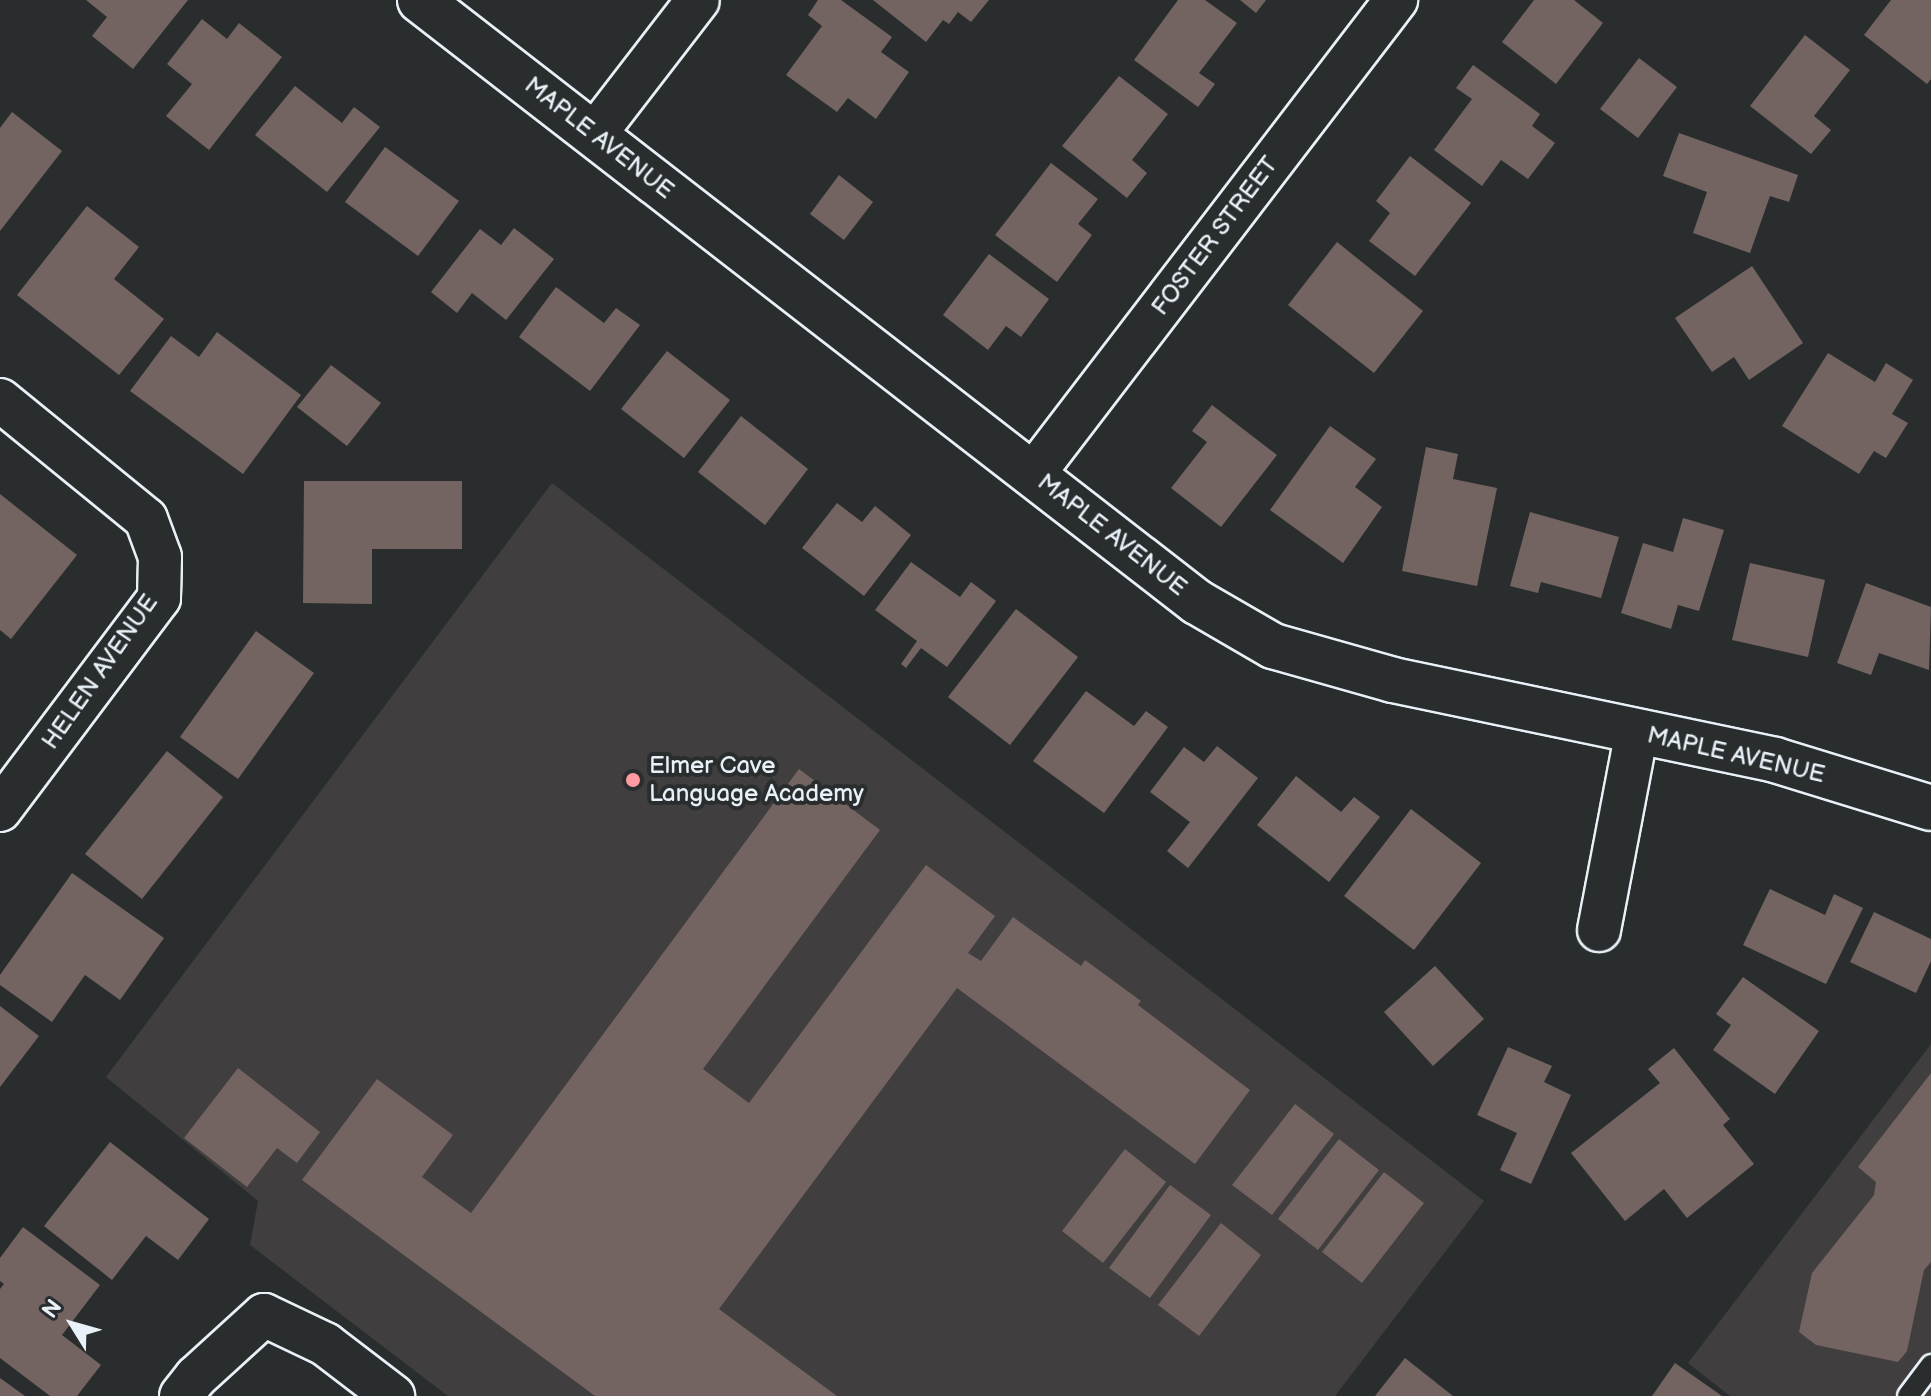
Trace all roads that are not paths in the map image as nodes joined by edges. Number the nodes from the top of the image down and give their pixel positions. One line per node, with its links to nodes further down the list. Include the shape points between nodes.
1 (420, 0): 4 (street, MAPLE AVENUE)
2 (698, 0): 4 (street)
3 (1396, 0): 6 (street, FOSTER STREET)
4 (594, 135): 6 (street, MAPLE AVENUE)
5 (0, 400): 9 (street, HELEN AVENUE, via 146,519 160,557 159,598)
6 (1034, 473): 7 (street, MAPLE AVENUE, via 1197,602 1273,646 1393,680)
7 (1637, 731): 8 (street, MAPLE AVENUE, via 1775,760); 10 (street)
8 (1931, 808)
9 (0, 810)
10 (1599, 930)
11 (1931, 1365): 14 (lane)
12 (181, 1396): 13 (street, via 264,1315 325,1344)
13 (393, 1396)
14 (1908, 1396)

